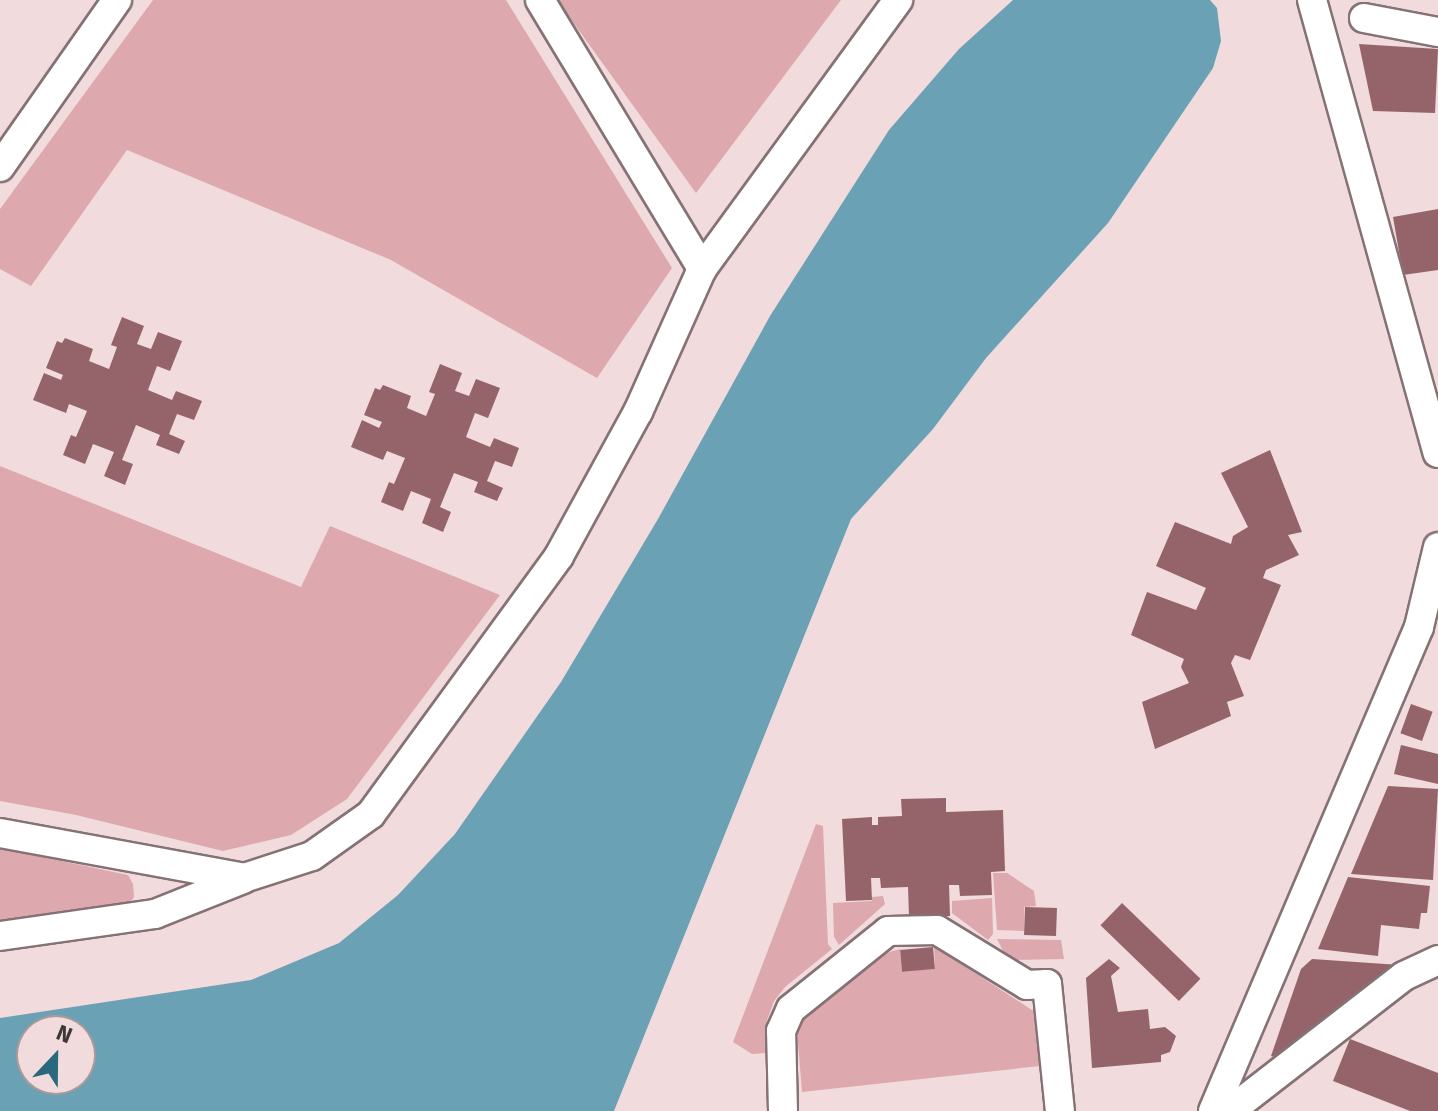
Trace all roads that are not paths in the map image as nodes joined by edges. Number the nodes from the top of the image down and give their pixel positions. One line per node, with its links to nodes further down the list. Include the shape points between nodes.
1 (117, 0): 7 (street)
2 (540, 0): 8 (street)
3 (898, 0): 8 (street)
4 (1312, 0): 9 (street)
5 (1364, 18): 6 (street)
6 (1438, 32)
7 (0, 167)
8 (702, 269): 12 (street, via 638,412 559,556 371,814 312,856)
9 (1438, 453)
10 (1438, 547): 17 (street, via 1419,627)
11 (0, 833): 12 (street)
12 (244, 878): 13 (street, via 155,914)
13 (0, 936)
14 (1438, 960): 18 (street, via 1404,976)
15 (783, 1111): 16 (street, via 781,1031 791,1009 888,931 937,930 1027,985 1047,984)
16 (1060, 1111)
17 (1213, 1111)
18 (1230, 1111)

